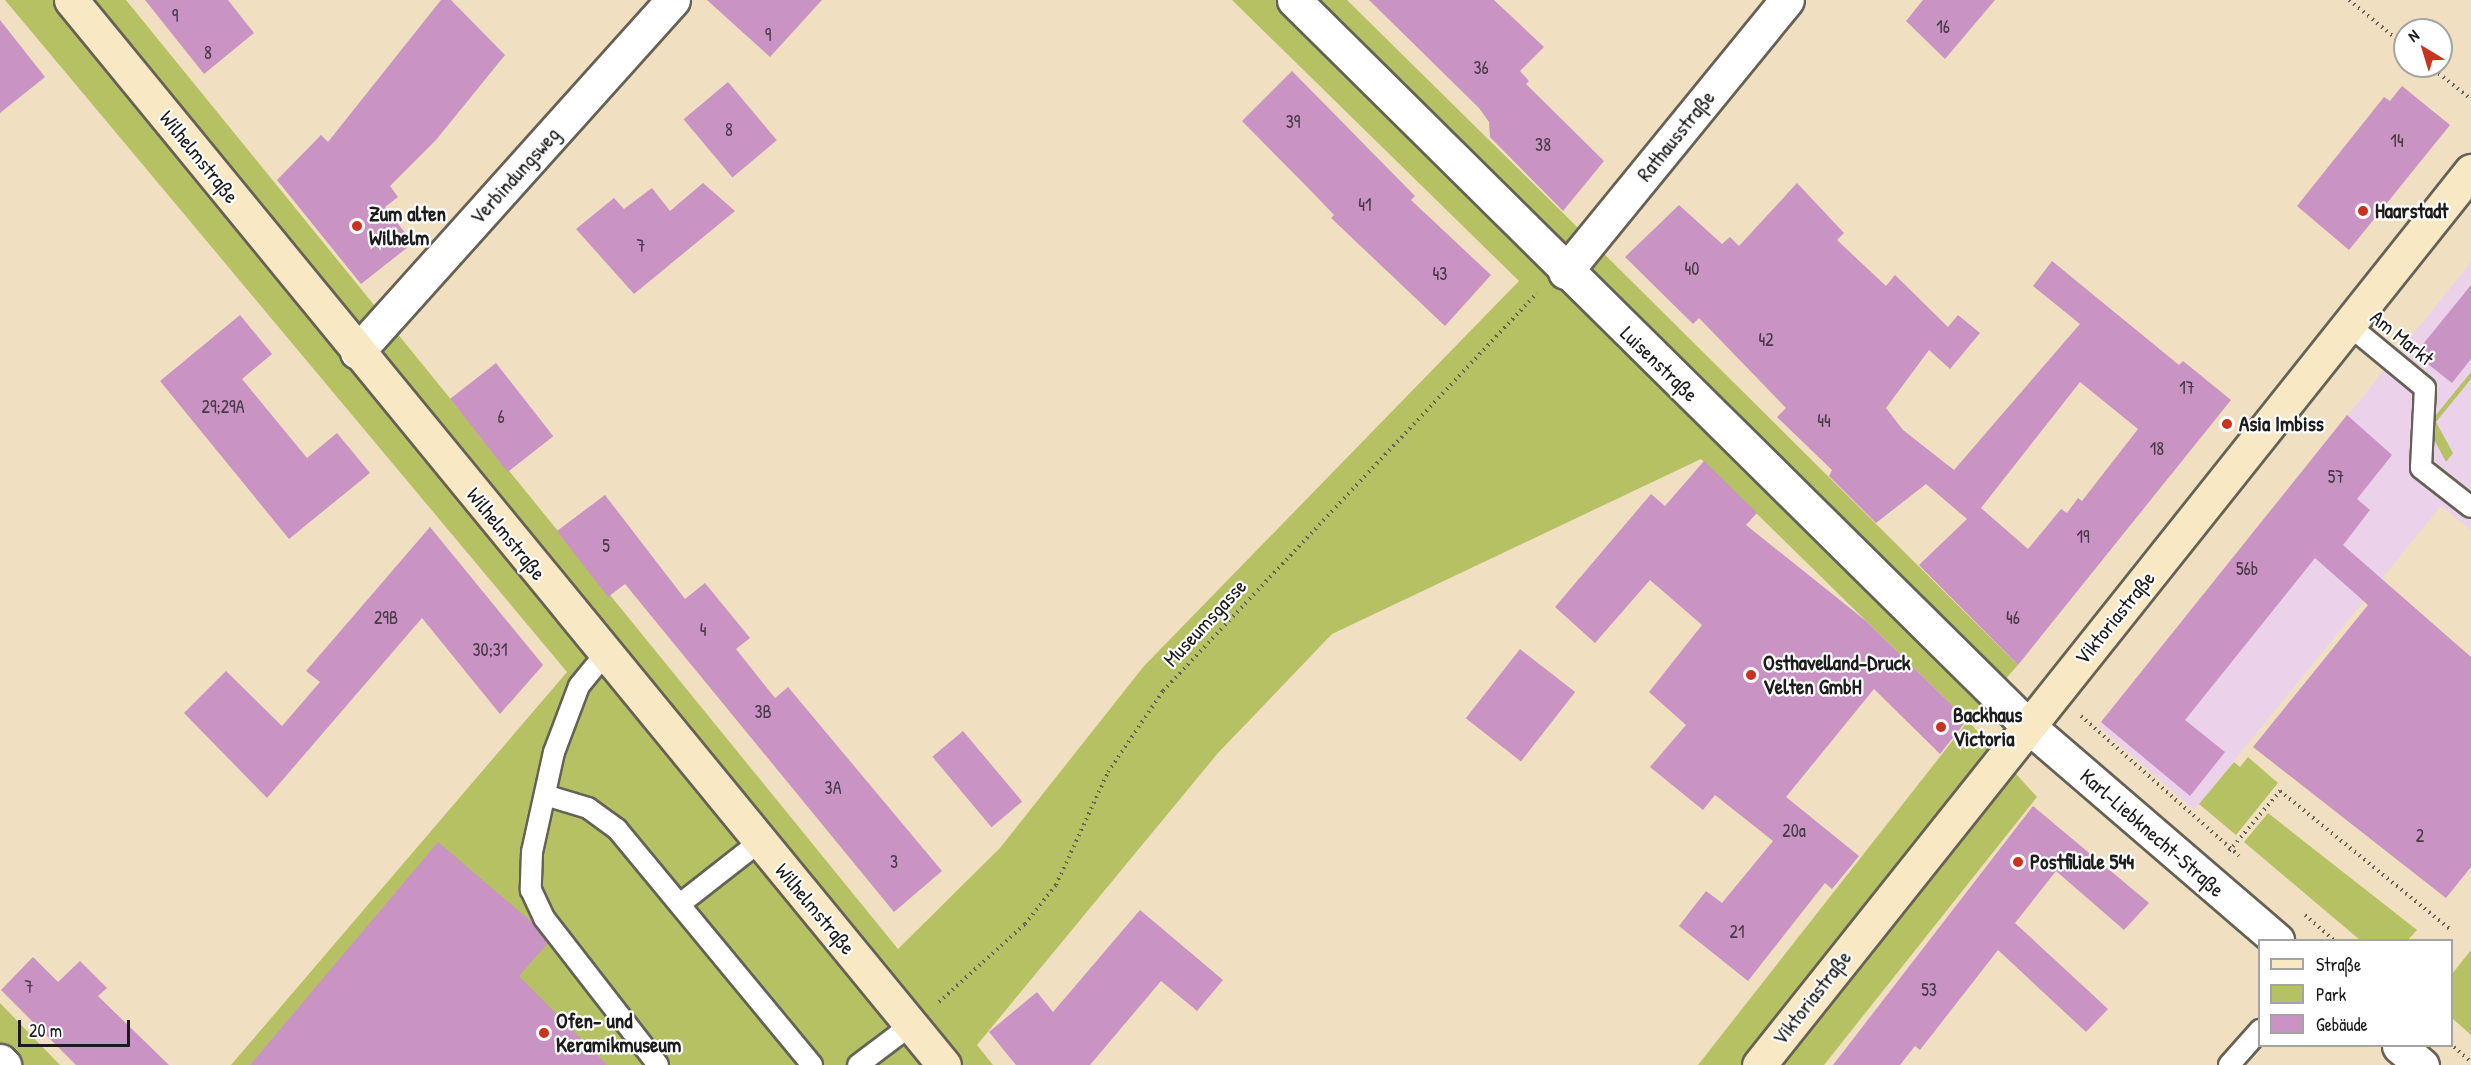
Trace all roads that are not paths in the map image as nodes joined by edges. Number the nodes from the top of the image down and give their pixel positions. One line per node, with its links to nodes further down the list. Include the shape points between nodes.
1 (71, 0): 8 (street, Wilhelmstraße)
2 (673, 0): 8 (street, Verbindungsweg)
3 (1294, 0): 6 (street, Luisenstraße)
4 (1787, 0): 6 (street, Rathausstraße)
5 (2471, 171): 7 (street, Viktoriastraße)
6 (1565, 272): 11 (street, Luisenstraße)
7 (2350, 326): 9 (lane, Am Markt, via 2425,388 2421,468); 11 (street, Viktoriastraße)
8 (357, 352): 10 (street, Wilhelmstraße)
9 (2471, 507)
10 (604, 654): 12 (lane, via 579,686 554,752); 13 (street, Wilhelmstraße)
11 (2027, 725): 15 (street, Karl-Liebknecht-Straße); 25 (street, Viktoriastraße)
12 (545, 795): 14 (lane, via 588,808 617,829); 21 (lane, via 532,852 531,890 544,918)
13 (759, 842): 14 (lane); 16 (street, Wilhelmstraße)
14 (681, 904): 22 (lane)
15 (2276, 939)
16 (911, 1025): 23 (lane); 24 (street, Wilhelmstraße)
17 (2258, 1031): 26 (lane)
18 (2400, 1047): 27 (street)
19 (0, 1061): 20 (street)
20 (4, 1065)
21 (658, 1065)
22 (812, 1065)
23 (858, 1065)
24 (944, 1065)
25 (1759, 1065)
26 (2229, 1065)
27 (2422, 1065)

